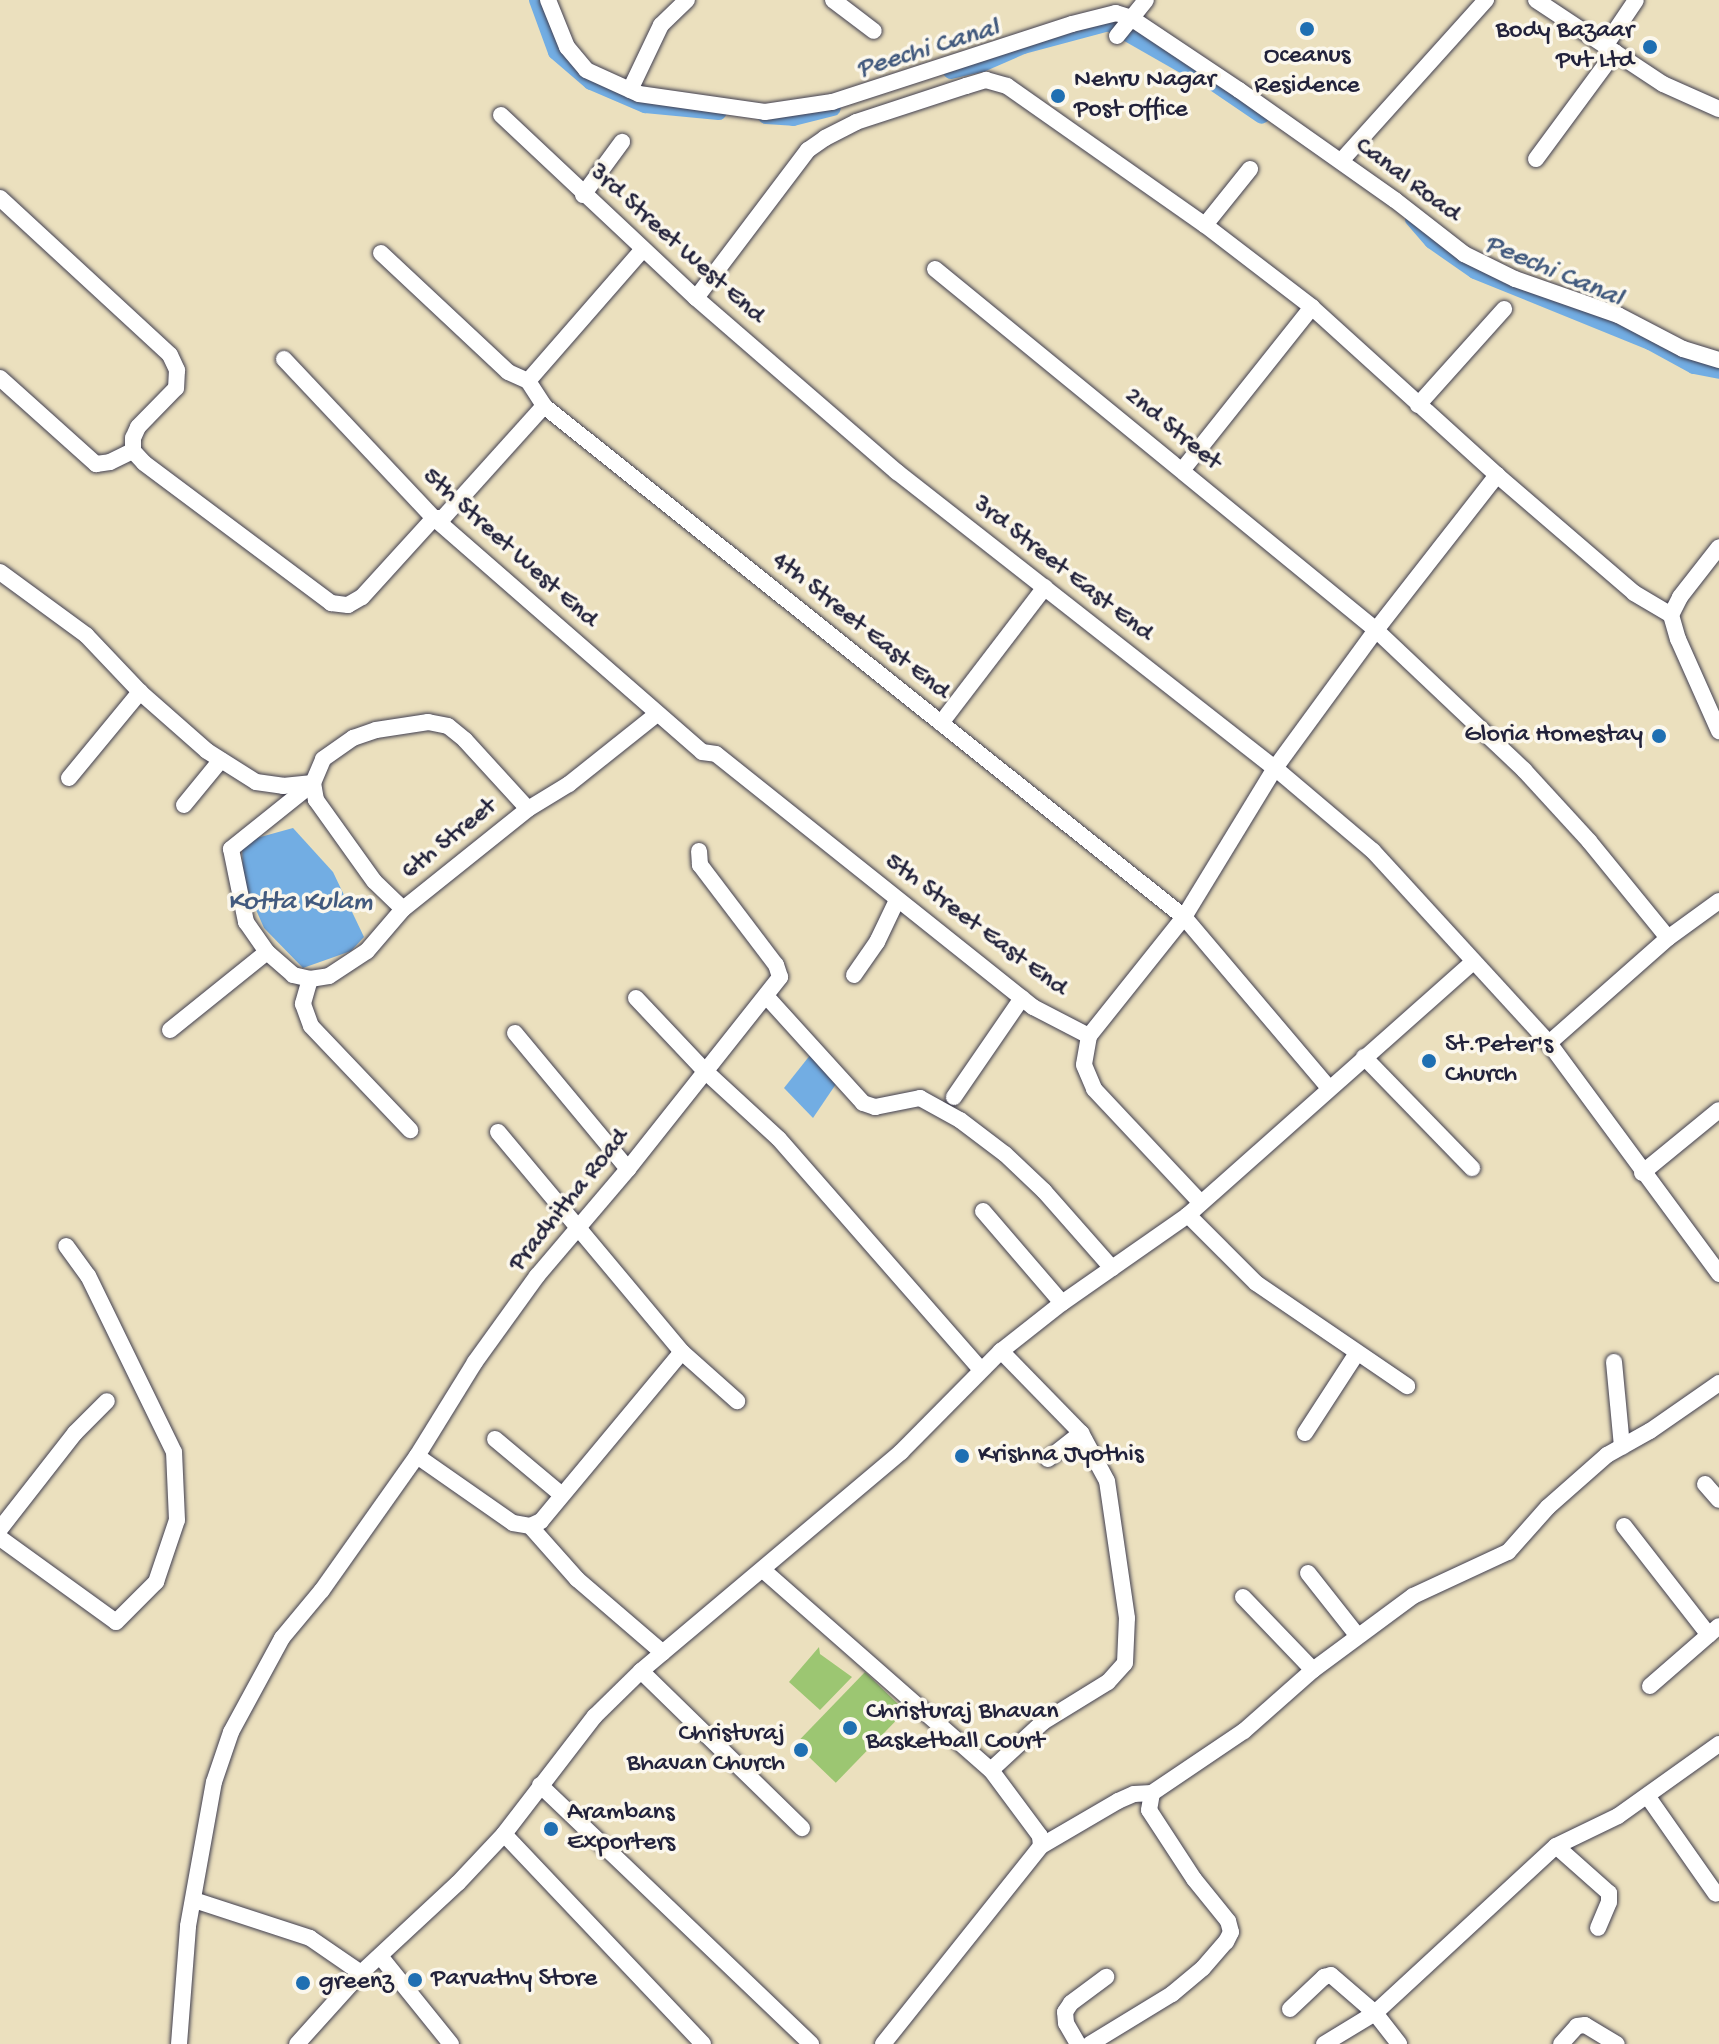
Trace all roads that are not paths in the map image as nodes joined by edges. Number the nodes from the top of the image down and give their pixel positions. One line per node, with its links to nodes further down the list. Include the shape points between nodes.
1 (548, 0): 11 (street, via 567,47 586,70)
2 (687, 0): 11 (street, via 661,25)
3 (833, 0): 9 (street)
4 (1146, 0): 8 (street)
5 (1486, 0): 16 (street)
6 (1536, 0): 10 (street)
7 (1636, 0): 10 (street)
8 (1125, 26): 11 (street, via 1116,13 1099,15 832,102 765,112); 16 (street, Canal Road)
9 (874, 31)
10 (1610, 49): 12 (street, via 1663,84); 15 (street)
11 (630, 90)
12 (1719, 109)
13 (501, 115): 18 (street, 3rd Street West End)
14 (622, 142): 18 (street)
15 (1536, 159)
16 (1341, 161): 28 (street, Canal Road, via 1486,266)
17 (1250, 169): 20 (street)
18 (583, 195): 21 (street, 3rd Street West End)
19 (0, 198): 34 (street, via 170,355 177,370 176,388 138,427)
20 (1205, 225): 24 (street, via 1007,86 986,80 856,122 808,150); 25 (street)
21 (643, 249): 24 (street, 3rd Street West End); 30 (street)
22 (381, 253): 30 (street, 4th Street East End, via 508,372)
23 (935, 269): 35 (street, 2nd Street)
24 (696, 298): 31 (street, 3rd Street West End)
25 (1312, 307): 32 (street); 35 (street)
26 (1504, 309): 32 (street)
27 (284, 359): 37 (street, 5th Street West End)
28 (1719, 360)
29 (0, 378): 34 (street, via 84,458 96,464)
30 (528, 381): 33 (street, 4th Street East End)
31 (823, 405): 40 (street, 3rd Street East End, via 897,472)
32 (1418, 405): 36 (street)
33 (544, 406): 37 (street, via 443,518); 45 (street, 4th Street East End)
34 (133, 451): 37 (street, via 331,603 348,605 362,597)
35 (1183, 469): 42 (street, 2nd Street)
36 (1497, 475): 41 (street, via 1634,593); 42 (street)
37 (434, 518): 44 (street, 5th Street West End)
38 (1719, 547): 41 (street)
39 (0, 572): 43 (street, via 86,635)
40 (1045, 587): 45 (street); 49 (street, 3rd Street East End)
41 (1671, 615): 46 (street)
42 (1376, 630): 49 (street); 59 (street, 2nd Street, via 1524,770)
43 (140, 692): 48 (street); 50 (street)
44 (657, 714): 47 (street, 5th Street West End, via 702,752); 53 (street, 6th Street, via 569,784)
45 (941, 723): 58 (street, 4th Street East End)
46 (1719, 731)
47 (716, 754): 55 (street, 5th Street East End)
48 (221, 760): 51 (street, via 256,782); 52 (street)
49 (1275, 768): 58 (street); 61 (street, 3rd Street East End, via 1373,851)
50 (69, 778)
51 (313, 783): 53 (street, 6th Street, via 323,759 353,738 428,722 448,726 465,740); 57 (street, 6th Street, via 316,800 374,881); 60 (street, via 231,849 246,922)
52 (184, 805)
53 (528, 809): 57 (street, 6th Street)
54 (699, 851): 64 (street, Pradhitha Road, via 700,865 710,880 776,965 780,977)
55 (897, 900): 62 (street); 66 (street, 5th Street East End)
56 (1719, 901): 59 (street)
57 (403, 909): 63 (street, via 367,951 329,976)
58 (1184, 917): 69 (street); 73 (street, 4th Street East End)
59 (1668, 938): 70 (street)
60 (267, 952): 63 (street, via 293,975); 67 (street)
61 (1473, 962): 70 (street, 3rd Street East End); 71 (street)
62 (854, 975)
63 (310, 979): 76 (street, via 303,1004 311,1026)
64 (767, 997): 72 (street, Pradhitha Road); 86 (street, via 863,1103 875,1107 920,1098 960,1120 1044,1191)
65 (636, 998): 72 (street)
66 (1022, 998): 69 (street, 5th Street East End); 74 (street)
67 (170, 1030)
68 (515, 1033): 79 (street)
69 (1089, 1036): 81 (street, via 1084,1065 1094,1089)
70 (1549, 1043): 80 (street, 3rd Street East End)
71 (1364, 1057): 73 (street); 78 (street)
72 (705, 1071): 79 (street, Pradhitha Road); 93 (street, via 779,1139)
73 (1329, 1088): 81 (street)
74 (954, 1097)
75 (1719, 1110): 80 (street)
76 (410, 1130)
77 (498, 1132): 84 (street)
78 (1472, 1168)
79 (628, 1169): 84 (street, Pradhitha Road)
80 (1642, 1173): 87 (street, 3rd Street East End)
81 (1201, 1203): 83 (street)
82 (983, 1211): 88 (street)
83 (1188, 1215): 86 (street); 91 (street, via 1256,1283)
84 (579, 1227): 90 (street); 102 (street, Pradhitha Road, via 475,1362)
85 (66, 1246): 110 (street, via 88,1276 174,1452 177,1520 156,1582 116,1622)
86 (1112, 1268): 88 (street)
87 (1719, 1274)
88 (1062, 1303): 89 (street)
89 (1001, 1351): 93 (street); 98 (street)
90 (682, 1352): 97 (street); 105 (street)
91 (1357, 1353): 95 (street); 99 (street)
92 (1614, 1362): 101 (street)
93 (981, 1370): 111 (street, via 901,1452)
94 (1719, 1383): 101 (street)
95 (1407, 1386)
96 (107, 1401): 109 (street, via 75,1433)
97 (737, 1401)
98 (1081, 1433): 103 (street); 121 (street, via 1107,1481 1127,1618 1125,1663 1108,1682 1043,1722)
99 (1305, 1433)
100 (495, 1439): 105 (street)
101 (1622, 1447): 115 (street, via 1548,1507 1508,1552 1413,1596)
102 (417, 1456): 107 (street, via 513,1523); 130 (street, Pradhitha Road, via 282,1638 231,1732 214,1782)
103 (1048, 1459)
104 (1705, 1484): 106 (street)
105 (562, 1495): 107 (street, via 541,1521)
106 (1719, 1500)
107 (530, 1526): 116 (street, via 577,1579)
108 (1624, 1526): 114 (street)
109 (0, 1529)
110 (0, 1538)
111 (763, 1570): 116 (street); 121 (street)
112 (1308, 1573): 115 (street)
113 (1243, 1597): 117 (street)
114 (1714, 1630): 119 (street)
115 (1357, 1635): 117 (street)
116 (663, 1653): 118 (street)
117 (1313, 1670): 123 (street, via 1244,1731)
118 (641, 1671): 122 (street, via 595,1716); 125 (street)
119 (1650, 1686)
120 (1719, 1744): 124 (street)
121 (991, 1770): 127 (street, via 1040,1836)
122 (540, 1785): 126 (street); 141 (street)
123 (1152, 1793): 127 (street, via 1118,1801); 144 (street, via 1149,1810 1231,1932 1211,1959 1172,1994)
124 (1648, 1797): 128 (street); 129 (street)
125 (802, 1828)
126 (504, 1834): 132 (street); 140 (street)
127 (1041, 1846): 142 (street)
128 (1556, 1846): 131 (street, via 1609,1893); 136 (street)
129 (1716, 1894)
130 (194, 1900): 133 (street, via 310,1938); 137 (street, Pradhitha Road)
131 (1598, 1928)
132 (380, 1956): 133 (street); 139 (street)
133 (361, 1973): 138 (street)
134 (1106, 1977): 143 (street, via 1065,2012)
135 (1290, 2009): 136 (street, via 1331,1975)
136 (1375, 2013): 145 (street); 146 (street)
137 (179, 2044)
138 (297, 2044)
139 (451, 2044)
140 (703, 2044)
141 (811, 2044)
142 (883, 2044)
143 (1078, 2044)
144 (1090, 2044)
145 (1324, 2044)
146 (1399, 2044)
147 (1561, 2044): 148 (street, via 1577,2026 1585,2025)
148 (1617, 2044)

